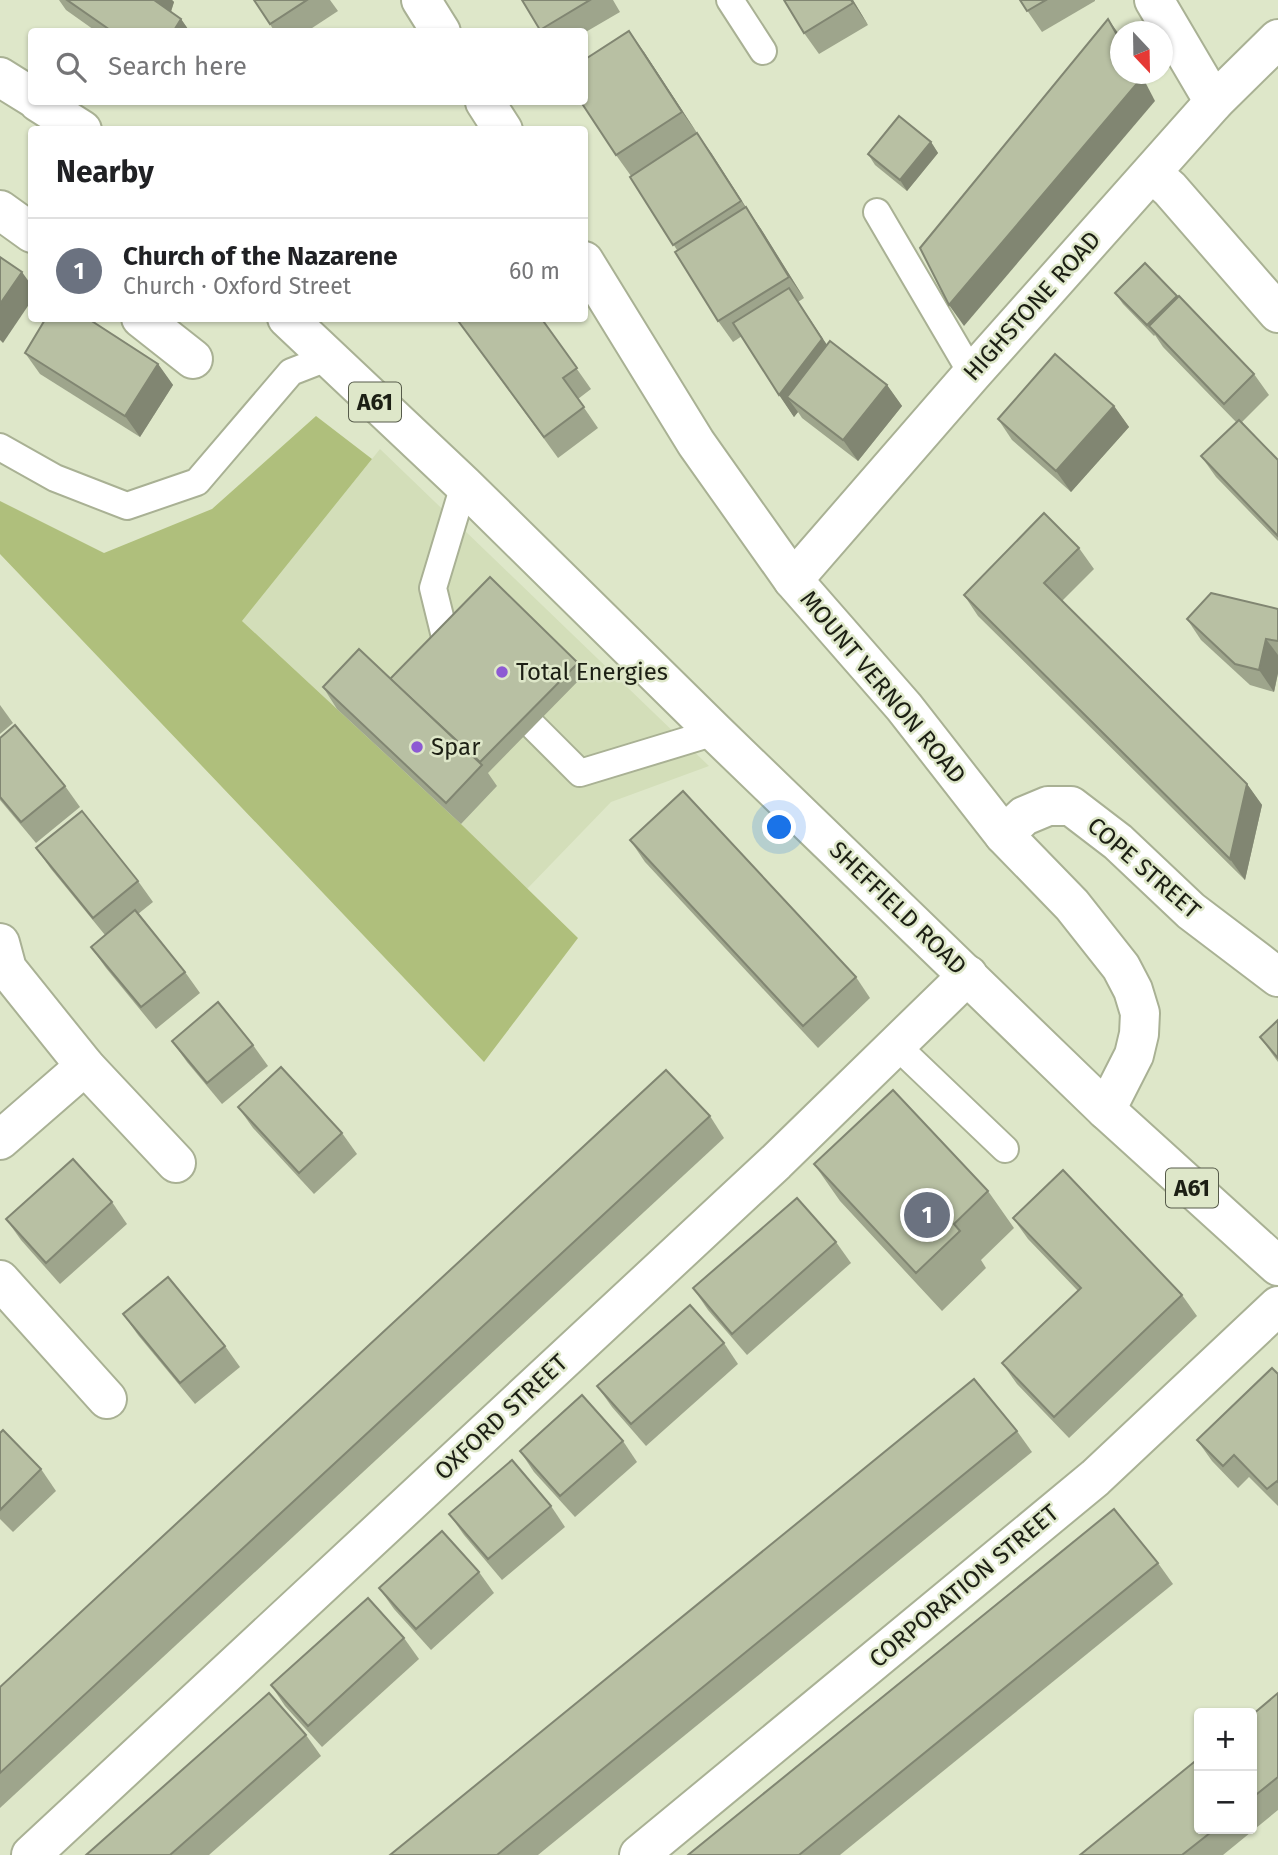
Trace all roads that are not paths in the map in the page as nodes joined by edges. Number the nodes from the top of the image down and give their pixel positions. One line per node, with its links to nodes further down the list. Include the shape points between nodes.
1 (421, 0): 4 (main road)
2 (730, 0): 6 (lane)
3 (1154, 0): 9 (main road)
4 (438, 28)
5 (1278, 38): 9 (main road, HIGHSTONE ROAD)
6 (762, 51)
7 (0, 78): 8 (main road)
8 (28, 95)
9 (1214, 102): 14 (main road, HIGHSTONE ROAD)
10 (43, 105): 12 (main road)
11 (487, 105): 13 (main road)
12 (76, 126)
13 (500, 126)
14 (1152, 173): 19 (main road); 24 (main road, HIGHSTONE ROAD)
15 (0, 210): 17 (main road)
16 (877, 212): 24 (lane)
17 (28, 230)
18 (588, 268): 27 (main road, MOUNT VERNON ROAD, via 696,443)
19 (1278, 313)
20 (146, 322): 23 (main road)
21 (291, 322): 22 (main road, A61)
22 (327, 358): 25 (lane, via 291,372 197,482 127,506 55,478); 26 (main road, A61)
23 (193, 359)
24 (972, 374): 27 (main road, HIGHSTONE ROAD)
25 (0, 447)
26 (464, 485): 28 (lane, via 433,588 446,641); 30 (main road, SHEFFIELD ROAD / A61)
27 (793, 580): 31 (main road, MOUNT VERNON ROAD, via 904,707)
28 (475, 669)
29 (495, 688): 30 (lane, via 580,773)
30 (715, 732): 33 (main road, SHEFFIELD ROAD / A61)
31 (1003, 835): 34 (main road, COPE STREET, via 1024,816 1048,806 1071,806 1118,842 1191,911); 37 (main road, MOUNT VERNON ROAD, via 1072,905 1121,967 1133,990 1140,1013 1139,1034 1134,1055)
32 (0, 943): 36 (main road, via 7,970)
33 (968, 975): 35 (main road, OXFORD STREET); 37 (main road, SHEFFIELD ROAD / A61)
34 (1278, 977)
35 (897, 1046): 39 (lane); 45 (main road, OXFORD STREET)
36 (85, 1066): 38 (main road); 40 (main road)
37 (1106, 1110): 41 (main road, SHEFFIELD ROAD / A61)
38 (0, 1140)
39 (1005, 1149)
40 (176, 1163)
41 (1278, 1266)
42 (0, 1280): 44 (main road)
43 (1278, 1306): 46 (main road, CORPORATION STREET, via 1095,1478)
44 (107, 1399)
45 (31, 1855)
46 (639, 1855)

